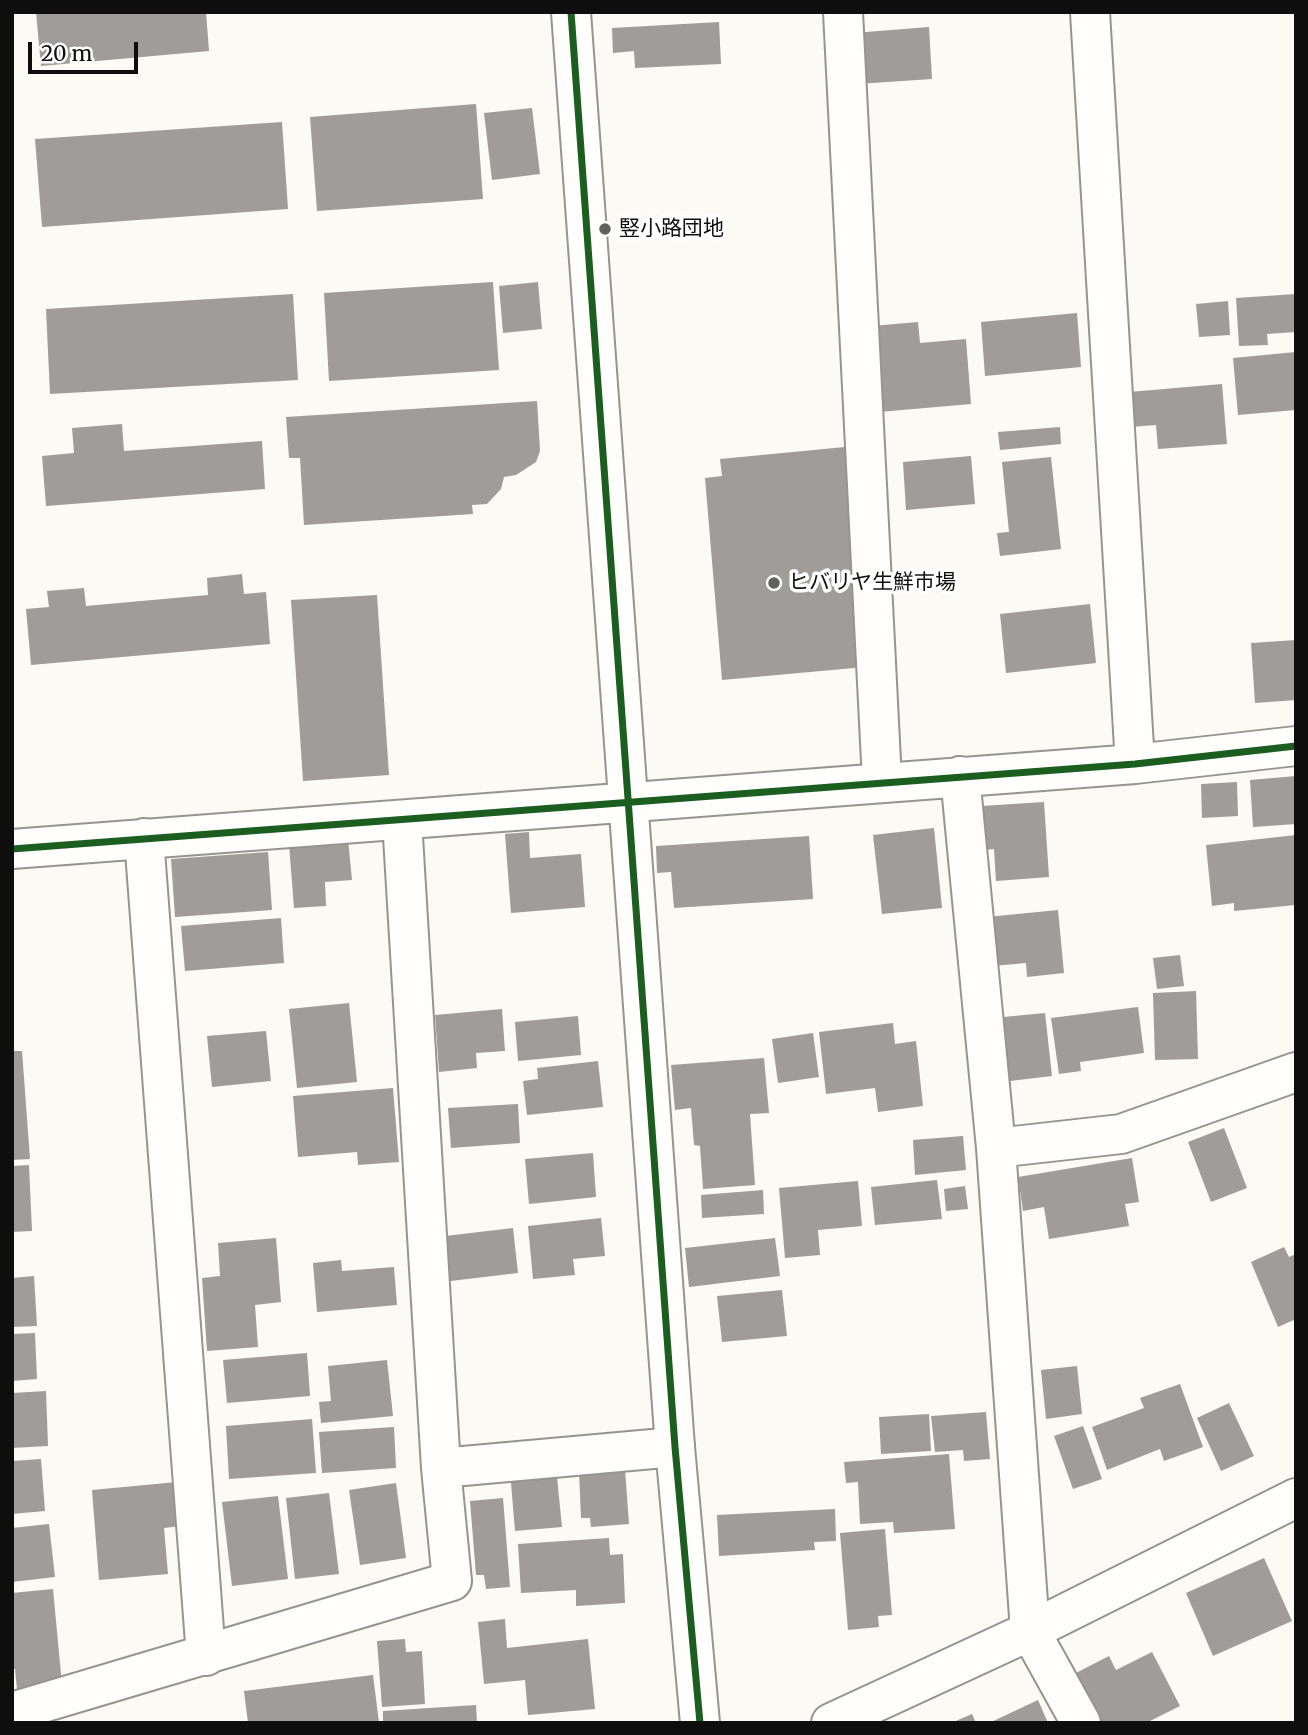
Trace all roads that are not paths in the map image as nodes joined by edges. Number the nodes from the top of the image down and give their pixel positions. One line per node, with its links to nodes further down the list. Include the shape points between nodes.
1 (571, 12): 8 (street)
2 (843, 12): 7 (street)
3 (1090, 12): 5 (street)
4 (1296, 746): 5 (street)
5 (1135, 764): 6 (street)
6 (960, 776): 7 (street); 13 (street)
7 (882, 781): 8 (street)
8 (627, 802): 9 (street); 14 (street)
9 (402, 820): 10 (street); 15 (street)
10 (144, 838): 11 (street); 18 (street)
11 (12, 849)
12 (1296, 1072): 13 (street, via 1121,1134)
13 (996, 1149): 17 (street)
14 (675, 1447): 15 (street); 20 (street)
15 (441, 1468): 18 (street, via 452,1581)
16 (1296, 1498): 17 (street)
17 (1030, 1632): 21 (street); 22 (street)
18 (206, 1656): 19 (street)
19 (12, 1712)
20 (700, 1723)
21 (831, 1723)
22 (1082, 1723)

